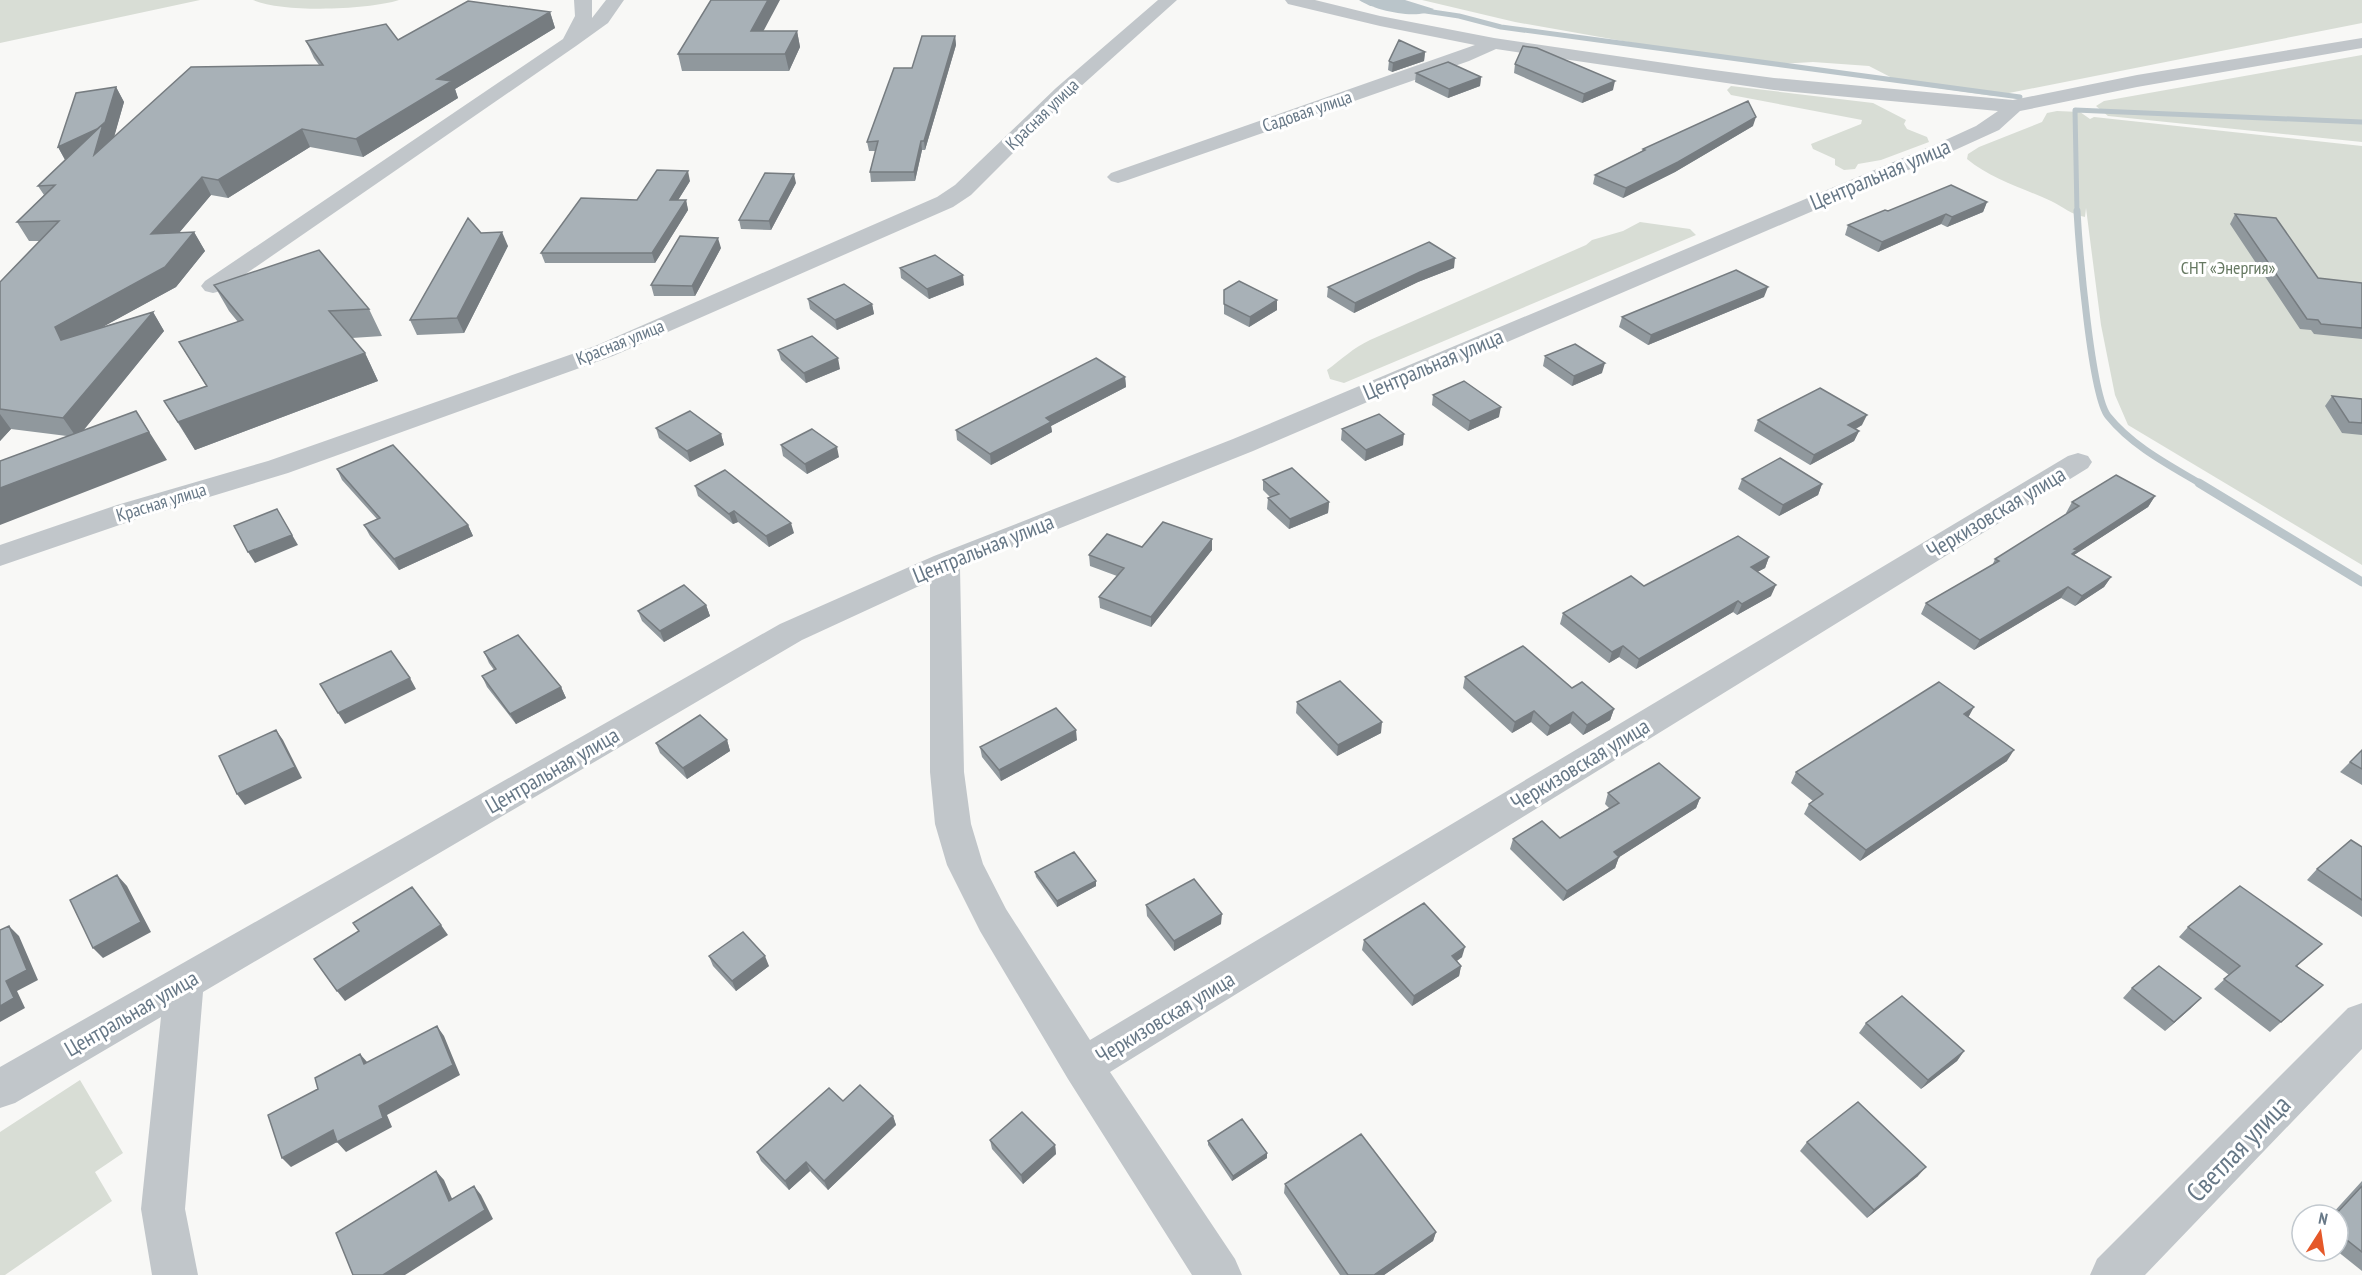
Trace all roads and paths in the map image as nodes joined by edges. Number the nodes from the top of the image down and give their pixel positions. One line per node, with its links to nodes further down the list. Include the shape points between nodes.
1 (583, 0): 5 (street, via 584,16)
2 (615, 0): 5 (street, via 602,19)
3 (1168, 0): 12 (street, Красная улица, via 1063,92 963,190 945,202 604,351 278,467 49,537)
4 (1294, 0): 6 (street)
5 (570, 42): 10 (street)
6 (1494, 43): 8 (street, via 1774,84); 9 (street, Садовая улица)
7 (2362, 43): 8 (street)
8 (2013, 106): 13 (street, Центральная улица, via 1990,128 1243,445)
9 (1118, 177)
10 (213, 286)
11 (2078, 462): 16 (street, Черкизовская улица)
12 (0, 556)
13 (945, 563): 14 (street, Центральная улица, via 856,600 791,633); 16 (street, via 947,772 953,824 965,865 993,920)
14 (184, 983): 17 (street, Центральная улица); 18 (street, via 163,1209)
15 (2362, 1021): 20 (street, Светлая улица)
16 (1083, 1066): 19 (street)
17 (0, 1089)
18 (175, 1275)
19 (1219, 1275)
20 (2113, 1275)

